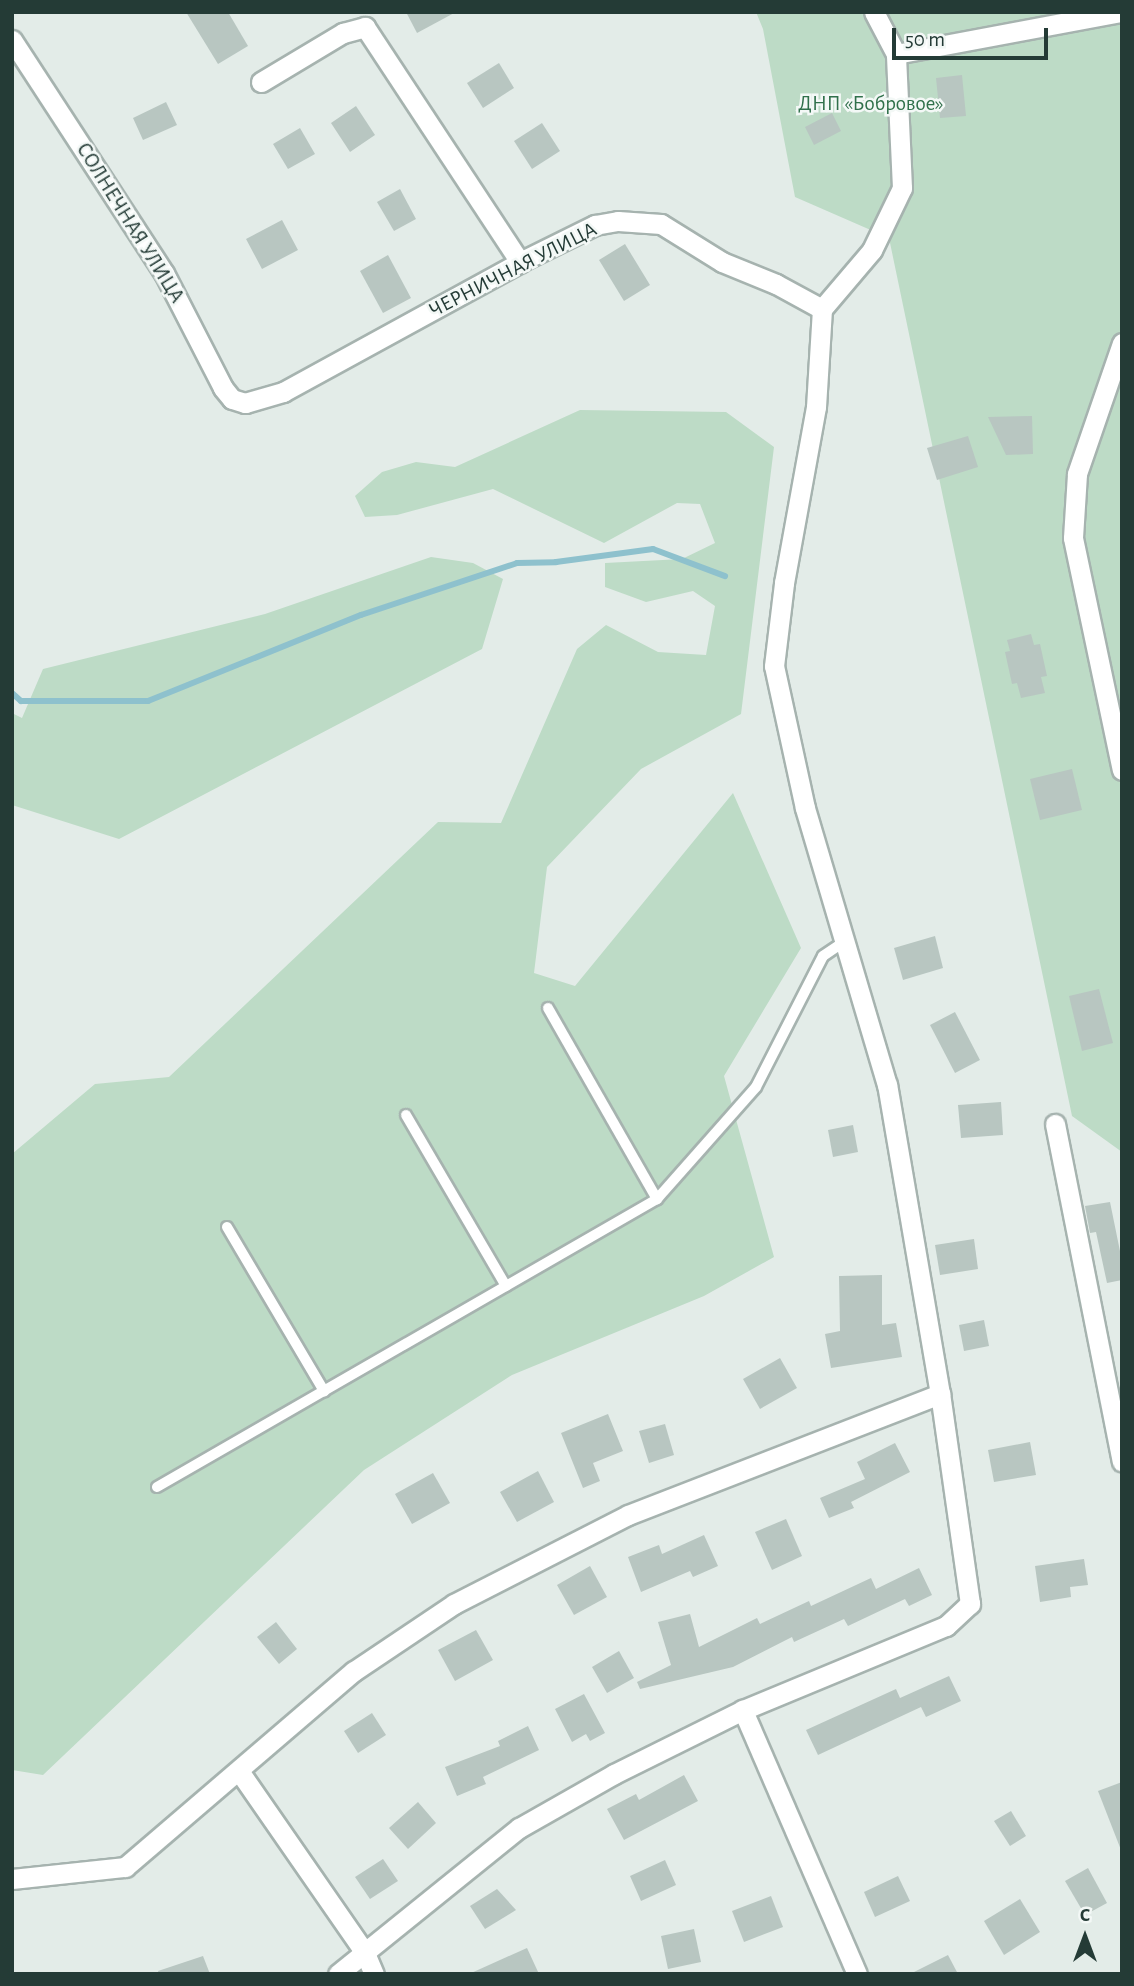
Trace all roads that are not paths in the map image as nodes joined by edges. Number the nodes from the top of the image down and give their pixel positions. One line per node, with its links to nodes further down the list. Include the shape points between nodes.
1 (874, 12): 4 (street)
2 (1121, 12): 4 (street)
3 (12, 40): 9 (street, СОЛНЕЧНАЯ УЛИЦА, via 164,273 223,388 232,399)
4 (896, 54): 7 (street, via 902,188 872,250)
5 (261, 82): 6 (street, via 343,33 365,27)
6 (520, 262): 7 (street, ЧЕРНИЧНАЯ УЛИЦА, via 595,225 618,221 661,224 722,262); 9 (street, ЧЕРНИЧНАЯ УЛИЦА, via 284,392)
7 (822, 309): 11 (street, via 816,407 774,666 805,808)
8 (1122, 343): 10 (street, via 1077,474 1073,538)
9 (245, 403)
10 (1122, 771)
11 (845, 941): 15 (lane, via 823,956 756,1087); 19 (street, via 887,1085)
12 (548, 1008): 15 (lane)
13 (406, 1115): 17 (lane)
14 (1055, 1124): 20 (street)
15 (657, 1199): 17 (lane)
16 (227, 1227): 18 (lane)
17 (506, 1286): 18 (lane)
18 (324, 1391): 21 (lane)
19 (940, 1394): 22 (street, via 971,1604 946,1626); 23 (street, via 628,1515 454,1604 354,1671)
20 (1122, 1461)
21 (157, 1487)
22 (743, 1710): 25 (street, via 519,1828); 28 (street)
23 (239, 1771): 24 (street, via 125,1867); 25 (street)
24 (12, 1880)
25 (365, 1953): 26 (street); 27 (street)
26 (338, 1974)
27 (374, 1974)
28 (857, 1974)

